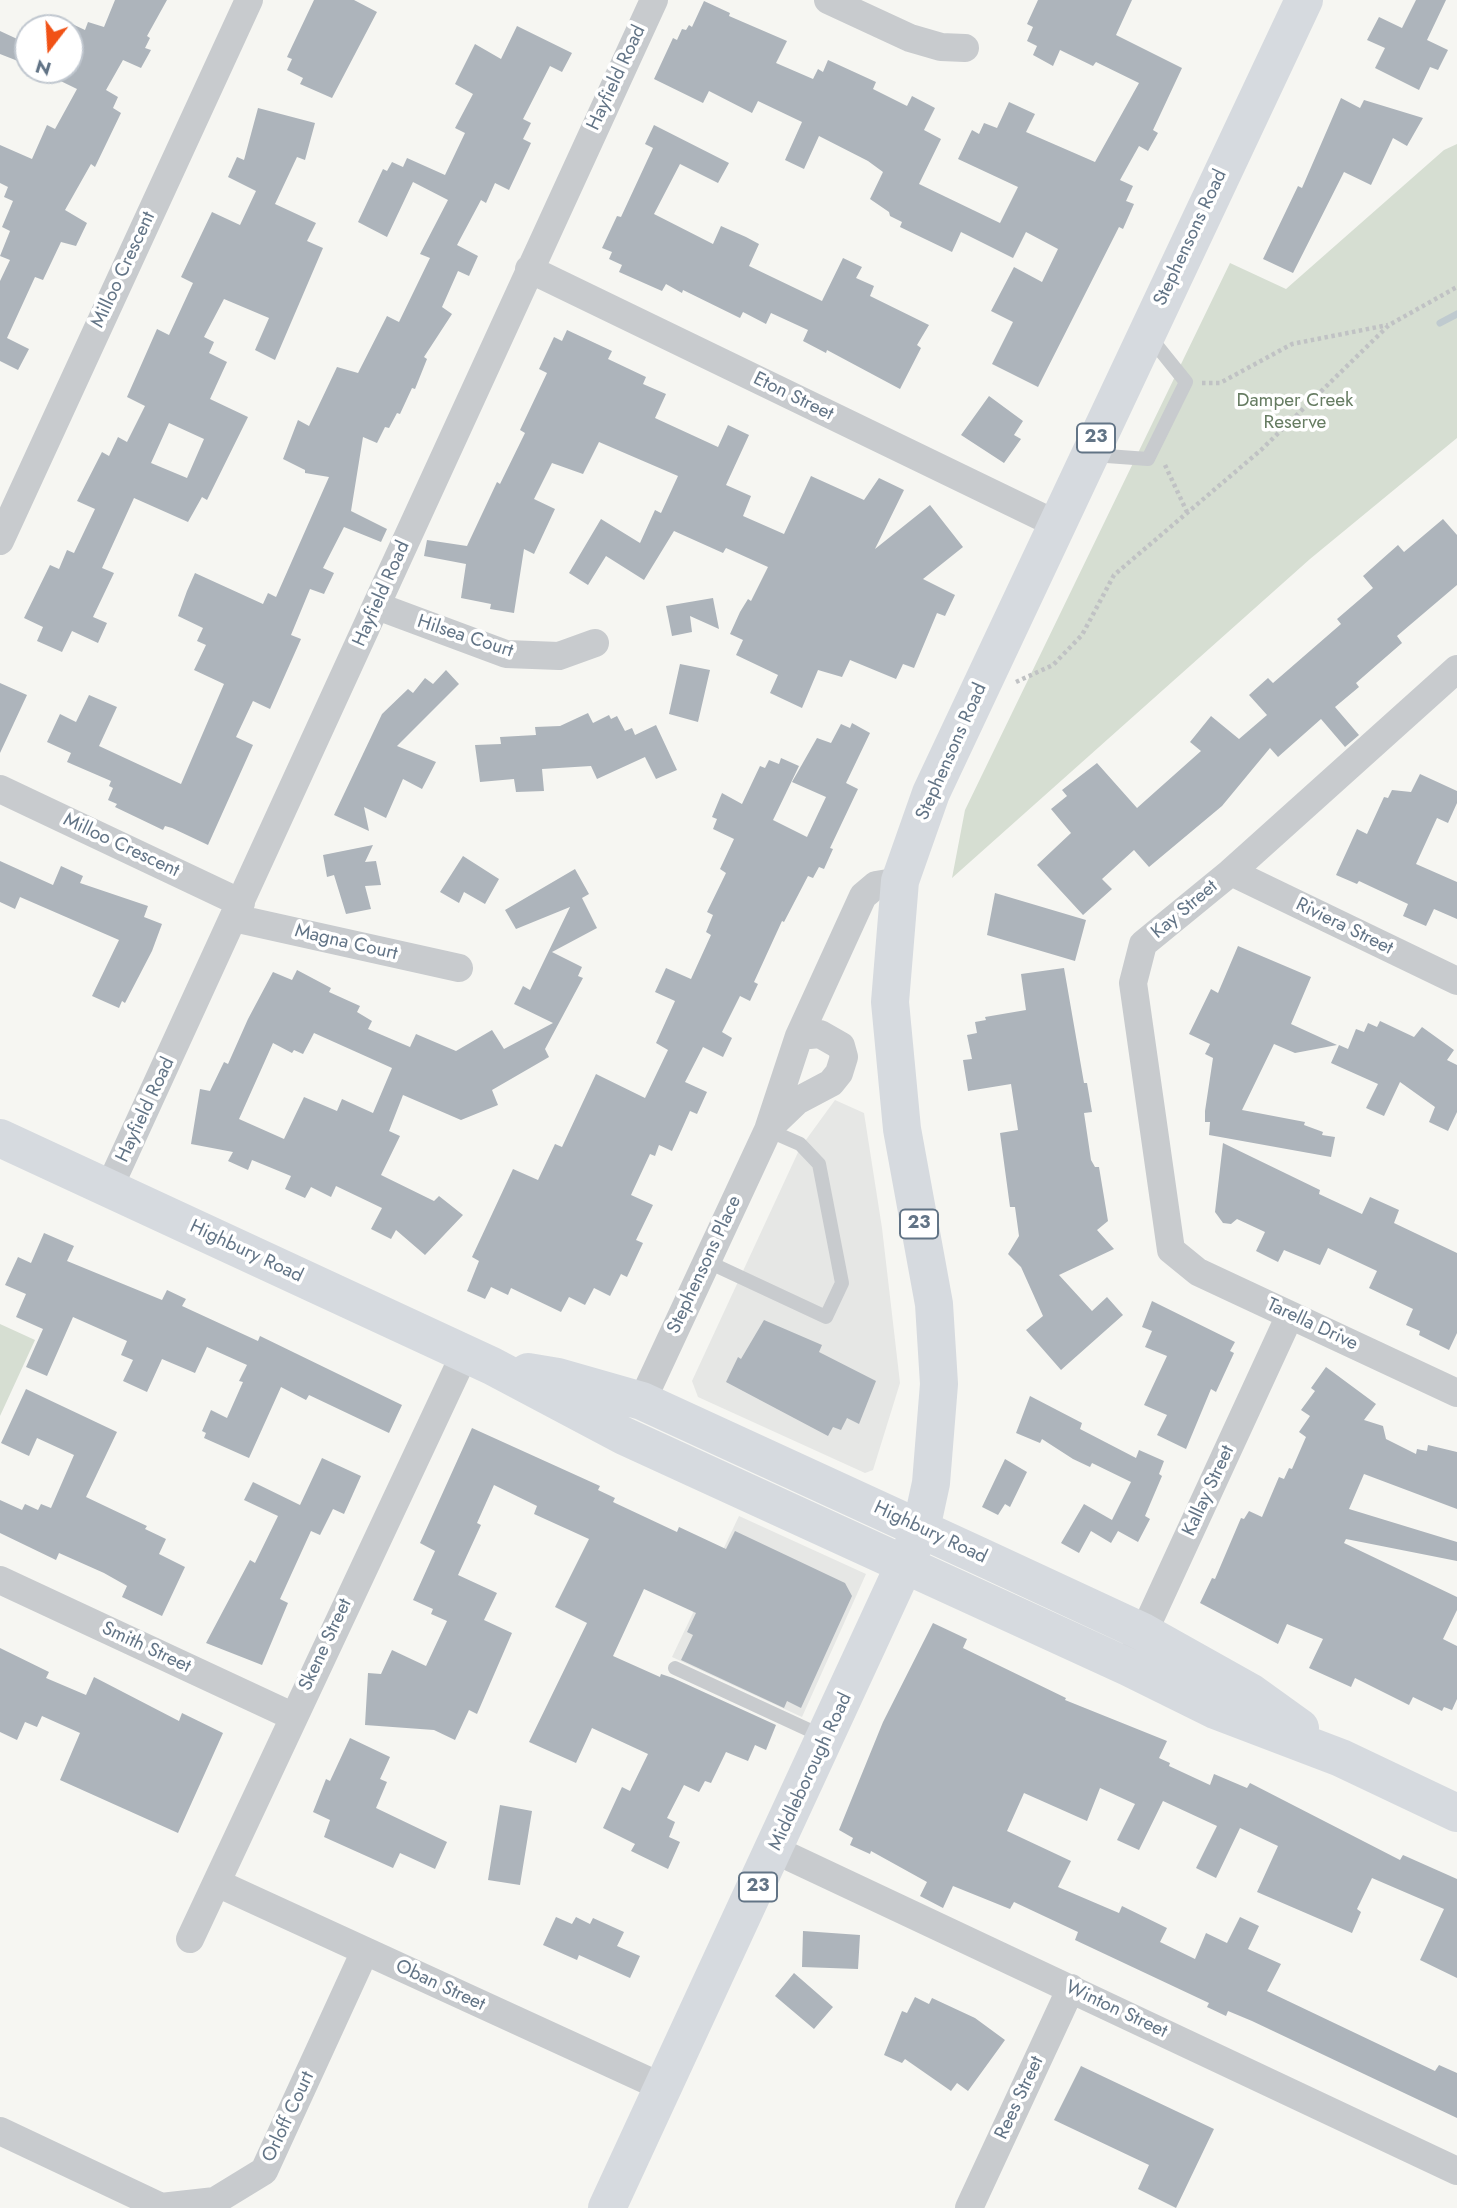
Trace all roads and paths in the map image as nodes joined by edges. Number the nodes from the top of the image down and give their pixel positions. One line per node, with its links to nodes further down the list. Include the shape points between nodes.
1 (249, 0): 15 (street, Milloo Crescent)
2 (654, 0): 6 (street, Hayfield Road)
3 (828, 0): 5 (street, via 909,38)
4 (1304, 0): 9 (main road, Stephensons Road / 23)
5 (965, 48)
6 (529, 269): 14 (street, Eton Street); 16 (street, Hayfield Road)
7 (1457, 287): 8 (path)
8 (1389, 325): 10 (path, via 1292,344 1220,383); 13 (path, via 1261,450)
9 (1146, 333): 10 (lane); 12 (main road, Stephensons Road / 23)
10 (1186, 383): 11 (lane)
11 (1155, 445): 12 (lane, via 1148,459); 13 (path)
12 (1088, 455): 14 (main road, Stephensons Road / 23)
13 (1187, 512): 19 (path, via 1114,575 1082,635 1053,665)
14 (1056, 524): 22 (main road, Stephensons Road / 23, via 931,793)
15 (0, 541)
16 (377, 606): 17 (street, Hilsea Court, via 506,654 559,656); 23 (street, Hayfield Road)
17 (595, 643)
18 (1457, 669): 21 (street, Kay Street)
19 (1016, 682)
20 (0, 789): 23 (street, Milloo Crescent)
21 (1231, 872): 25 (street, Riviera Street); 30 (street, Kay Street, via 1143,944 1133,983)
22 (900, 881): 26 (street, Stephensons Place, via 876,885 863,896); 37 (main road, Stephensons Road / 23, via 890,1002 902,1129 934,1304 939,1384 931,1483)
23 (238, 910): 24 (street, Magna Court); 29 (street, Hayfield Road)
24 (459, 968)
25 (1457, 981)
26 (799, 1036): 27 (street, Stephensons Place); 27 (street, Stephensons Place, via 820,1034 841,1046 844,1057 839,1073 831,1083 797,1101)
27 (768, 1130): 31 (street, Stephensons Place); 31 (lane, via 800,1144 819,1164 842,1283 826,1317)
28 (0, 1138): 29 (main road, Highbury Road)
29 (109, 1188): 33 (main road, Highbury Road)
30 (1171, 1250): 32 (street, Tarella Drive, via 1198,1272)
31 (706, 1261): 35 (street, Stephensons Place)
32 (1290, 1315): 34 (street, Tarella Drive); 40 (street, Kallay Street)
33 (479, 1359): 35 (main road, Highbury Road); 36 (main road, Highbury Road); 43 (street, Skene Street)
34 (1457, 1393)
35 (642, 1401): 36 (main road); 37 (main road, Highbury Road)
36 (624, 1436): 38 (main road, Highbury Road)
37 (921, 1529): 38 (main road, Stephensons Road / 23); 40 (main road, Highbury Road)
38 (906, 1564): 41 (main road, Highbury Road); 44 (main road, Middleborough Road / 23)
39 (0, 1580): 43 (street, Smith Street)
40 (1143, 1632): 41 (street, Kallay Street); 45 (main road, Highbury Road, via 1250,1692)
41 (1128, 1667): 45 (main road, Highbury Road, via 1215,1710)
42 (675, 1668): 44 (lane)
43 (292, 1716): 48 (street, Skene Street)
44 (827, 1738): 47 (main road, Middleborough Road / 23)
45 (1341, 1758): 46 (main road, Highbury Road)
46 (1457, 1812)
47 (775, 1850): 51 (street, Winton Street); 52 (main road, Middleborough Road / 23)
48 (217, 1883): 49 (street, Skene Street); 50 (street, Oban Street)
49 (190, 1939)
50 (365, 1951): 52 (street, Oban Street); 53 (street, Orloff Court, via 264,2171 215,2201 161,2207)
51 (1071, 1988): 54 (street, Winton Street); 56 (street, Rees Street)
52 (664, 2088): 55 (main road, Middleborough Road / 23)
53 (0, 2131)
54 (1457, 2171)
55 (607, 2208)
56 (969, 2208)

